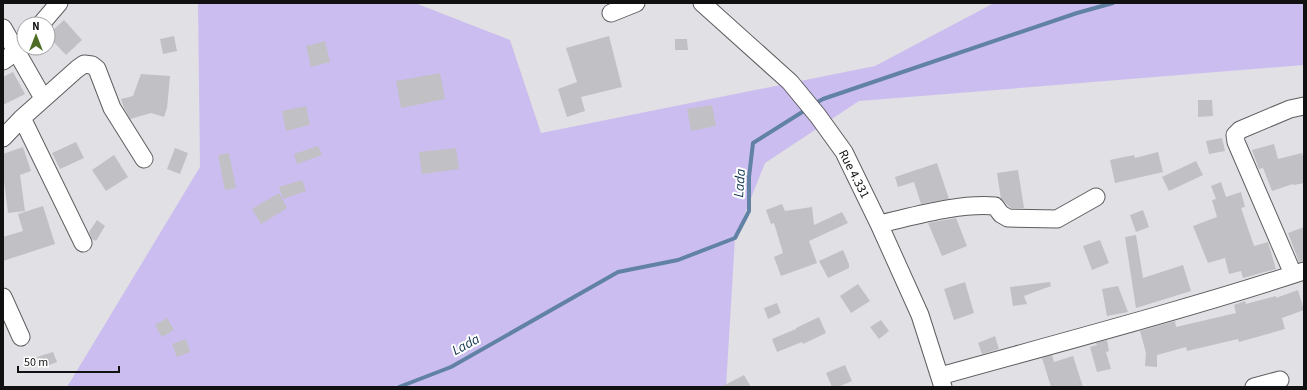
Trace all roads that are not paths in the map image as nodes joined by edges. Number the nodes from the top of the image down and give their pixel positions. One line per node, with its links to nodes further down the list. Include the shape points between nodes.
1 (59, 3): 5 (street)
2 (636, 3): 4 (street)
3 (702, 3): 17 (street, Rue 4.331, via 790,82 818,116 844,152)
4 (611, 13)
5 (48, 16)
6 (3, 28): 7 (street)
7 (16, 42)
8 (16, 51): 10 (street)
9 (25, 56): 11 (street)
10 (3, 61)
11 (43, 98): 13 (street); 15 (street, via 84,64 92,65 97,69 112,108)
12 (1304, 106): 19 (street, via 1283,112 1234,135)
13 (22, 118): 14 (street); 18 (street)
14 (3, 138)
15 (144, 159)
16 (1096, 197): 17 (street, via 1057,219 1008,218 995,206 979,204)
17 (879, 224): 23 (street, Rue 4.331, via 920,315)
18 (83, 242)
19 (1298, 272): 23 (street)
20 (3, 297): 21 (street)
21 (22, 337)
22 (1280, 380): 24 (street)
23 (942, 381)
24 (1254, 387)

